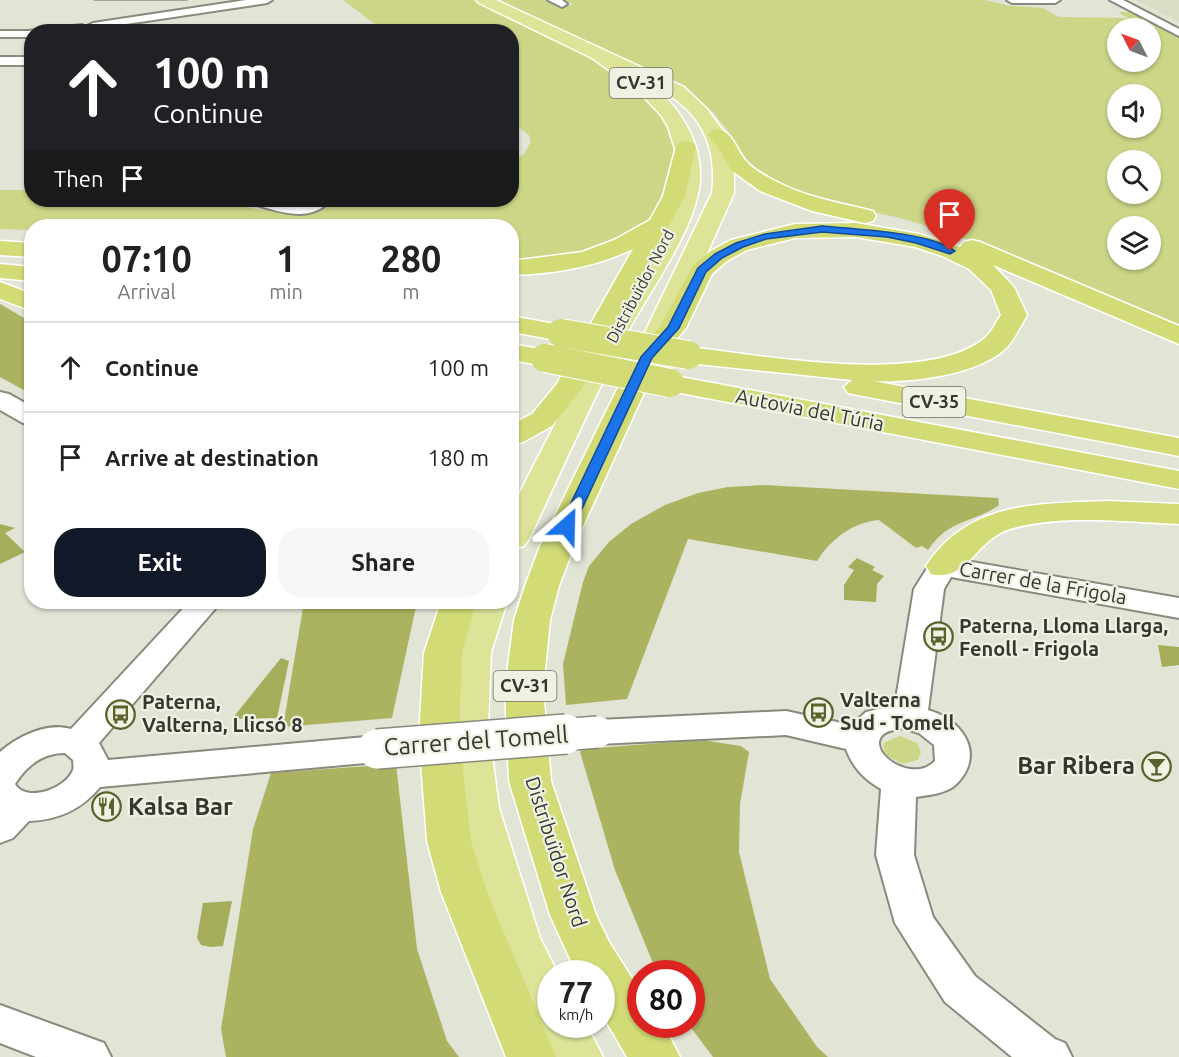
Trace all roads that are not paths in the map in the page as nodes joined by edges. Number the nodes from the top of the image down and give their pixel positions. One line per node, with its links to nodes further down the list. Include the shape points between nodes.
1 (267, 0): 6 (street)
2 (484, 0): 10 (main road, Distribuïdor Nord / CV-31)
3 (1012, 0): 4 (street)
4 (1055, 0)
5 (1115, 0): 8 (street)
6 (126, 24)
7 (24, 33): 9 (street)
8 (1179, 33)
9 (3, 34)
10 (597, 53): 13 (main road, Distribuïdor Nord / CV-31, via 677,91 703,114); 14 (main road, Distribuïdor Nord / CV-31, via 653,93 676,121)
11 (0, 61): 12 (street)
12 (24, 61)
13 (717, 135): 28 (highway, via 738,166 768,186 820,206 936,234 983,251); 31 (main road, Distribuïdor Nord / CV-31, via 725,179 723,194)
14 (686, 147): 17 (highway, via 674,196); 38 (main road, Distribuïdor Nord / CV-31, via 690,166 688,189 680,211)
15 (290, 207): 16 (street)
16 (311, 207)
17 (660, 222): 22 (highway, via 611,252 546,267); 34 (highway, via 568,388 542,420)
18 (0, 233): 19 (highway)
19 (24, 234)
20 (0, 248): 21 (highway)
21 (24, 250)
22 (519, 268)
23 (0, 271): 24 (highway)
24 (24, 273)
25 (0, 290): 26 (highway)
26 (24, 300)
27 (519, 325): 30 (highway, Autovia del Túria / CV-35, bridge)
28 (1179, 336)
29 (519, 353): 36 (highway, Autovia del Túria / CV-35, bridge)
30 (688, 355): 31 (highway, via 893,374 952,365 977,355 997,342 1014,315 1002,286 978,264 950,251 866,232 795,231 740,245 718,256 702,270 673,328); 35 (highway, Autovia del Túria / CV-35)
31 (646, 357): 55 (highway, Distribuïdor Nord / CV-31, via 542,586 532,620 524,689 530,781 573,915 592,956)
32 (0, 399): 33 (street)
33 (24, 413)
34 (519, 432)
35 (1179, 447)
36 (1179, 480)
37 (1179, 514): 39 (highway, via 1048,513 999,521 973,537)
38 (519, 526)
39 (943, 566): 40 (street, Carrer de la Frigola); 44 (street, via 929,590)
40 (1179, 608)
41 (201, 609): 46 (street)
42 (456, 609): 53 (highway, via 443,653 439,735 449,841 464,892)
43 (487, 609): 49 (main road, CV-31, via 472,652 468,726 478,808 517,938)
44 (910, 717): 45 (street, via 888,717 875,722); 47 (street, via 945,734 952,745 952,767 930,782)
45 (861, 740): 46 (street, Carrer del Tomell, bridge, via 786,723 377,749); 47 (street, via 869,764)
46 (84, 759): 48 (street, via 73,794 47,806); 48 (street, via 62,741 22,751 8,763)
47 (898, 781): 56 (street, via 895,855 915,922 960,989)
48 (5, 800)
49 (537, 981)
50 (0, 1024): 52 (street)
51 (566, 1038): 54 (main road)
52 (89, 1057)
53 (531, 1057)
54 (578, 1057)
55 (655, 1057)
56 (1050, 1057)

